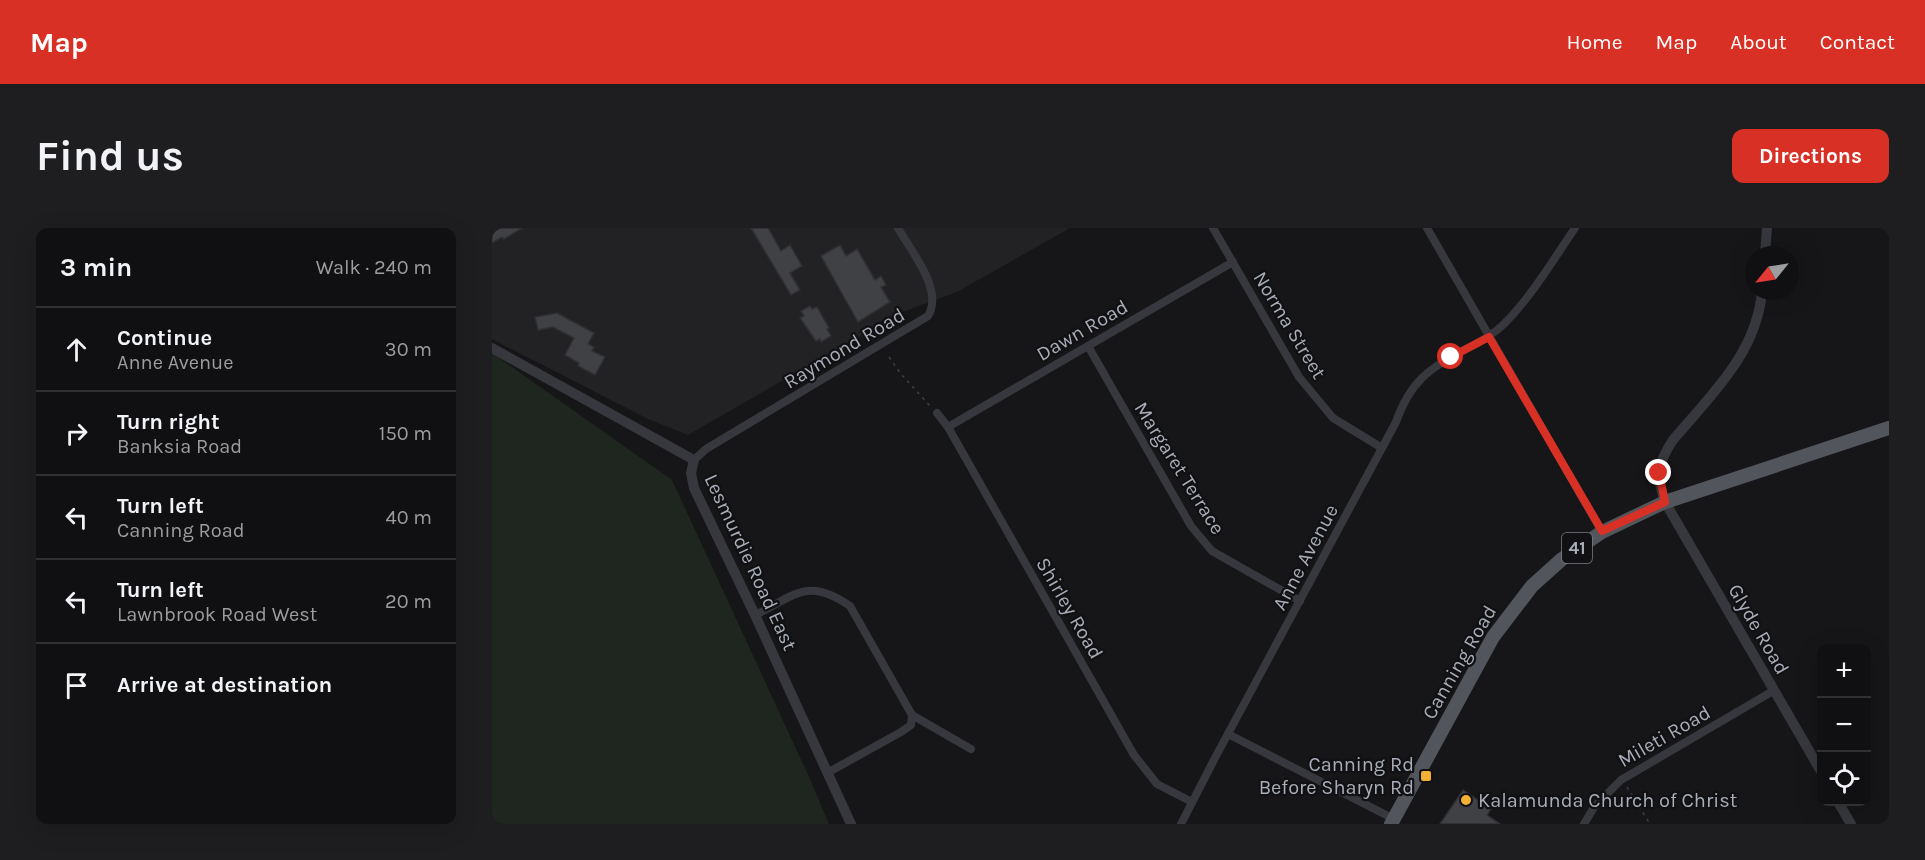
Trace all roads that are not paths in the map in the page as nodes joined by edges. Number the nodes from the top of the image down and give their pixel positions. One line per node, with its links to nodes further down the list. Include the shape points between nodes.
1 (898, 228): 16 (street, Raymond Road, via 931,287 933,303 928,316 706,449)
2 (1213, 228): 7 (street, Norma Street)
3 (1427, 228): 9 (street)
4 (1575, 228): 9 (street, Anne Avenue, via 1505,324)
5 (1767, 228): 6 (street)
6 (1766, 246)
7 (1233, 262): 10 (street, Dawn Road); 15 (street, Norma Street, via 1299,377 1333,418)
8 (1760, 300): 17 (street, Glyde Road, via 1745,352 1673,440 1661,462 1659,481)
9 (1489, 337): 15 (street, Anne Avenue, via 1437,365 1417,381); 18 (street)
10 (1088, 346): 13 (street, Dawn Road); 19 (street, Margaret Terrace, via 1191,526 1212,550)
11 (492, 348): 16 (street, Lesmurdie Road East)
12 (937, 413): 13 (street, Shirley Road)
13 (948, 427): 27 (street, Shirley Road, via 1134,755 1157,784)
14 (1889, 428): 17 (main road, Canning Road / 41)
15 (1382, 448): 19 (street, Anne Avenue)
16 (694, 460): 20 (street, Lesmurdie Road East, via 692,483)
17 (1665, 502): 18 (main road, Canning Road / 41); 21 (street, Glyde Road)
18 (1602, 531): 29 (main road, Canning Road / 41, via 1544,575 1503,622)
19 (1300, 601): 23 (street, Anne Avenue)
20 (755, 615): 22 (street, via 811,589 838,598 850,606); 26 (street, Lesmurdie Road East)
21 (1773, 691): 25 (street, Glyde Road); 32 (street, Mileti Road, via 1622,779 1594,807)
22 (912, 715): 24 (street); 26 (street, via 911,725 902,732)
23 (1227, 734): 27 (street, Anne Avenue); 29 (street)
24 (971, 749)
25 (1817, 766)
26 (827, 773): 30 (street, Lesmurdie Road East)
27 (1192, 802): 31 (street, Anne Avenue)
28 (1841, 806): 33 (street)
29 (1393, 821)
30 (851, 824)
31 (1181, 824)
32 (1584, 824)
33 (1851, 824)

